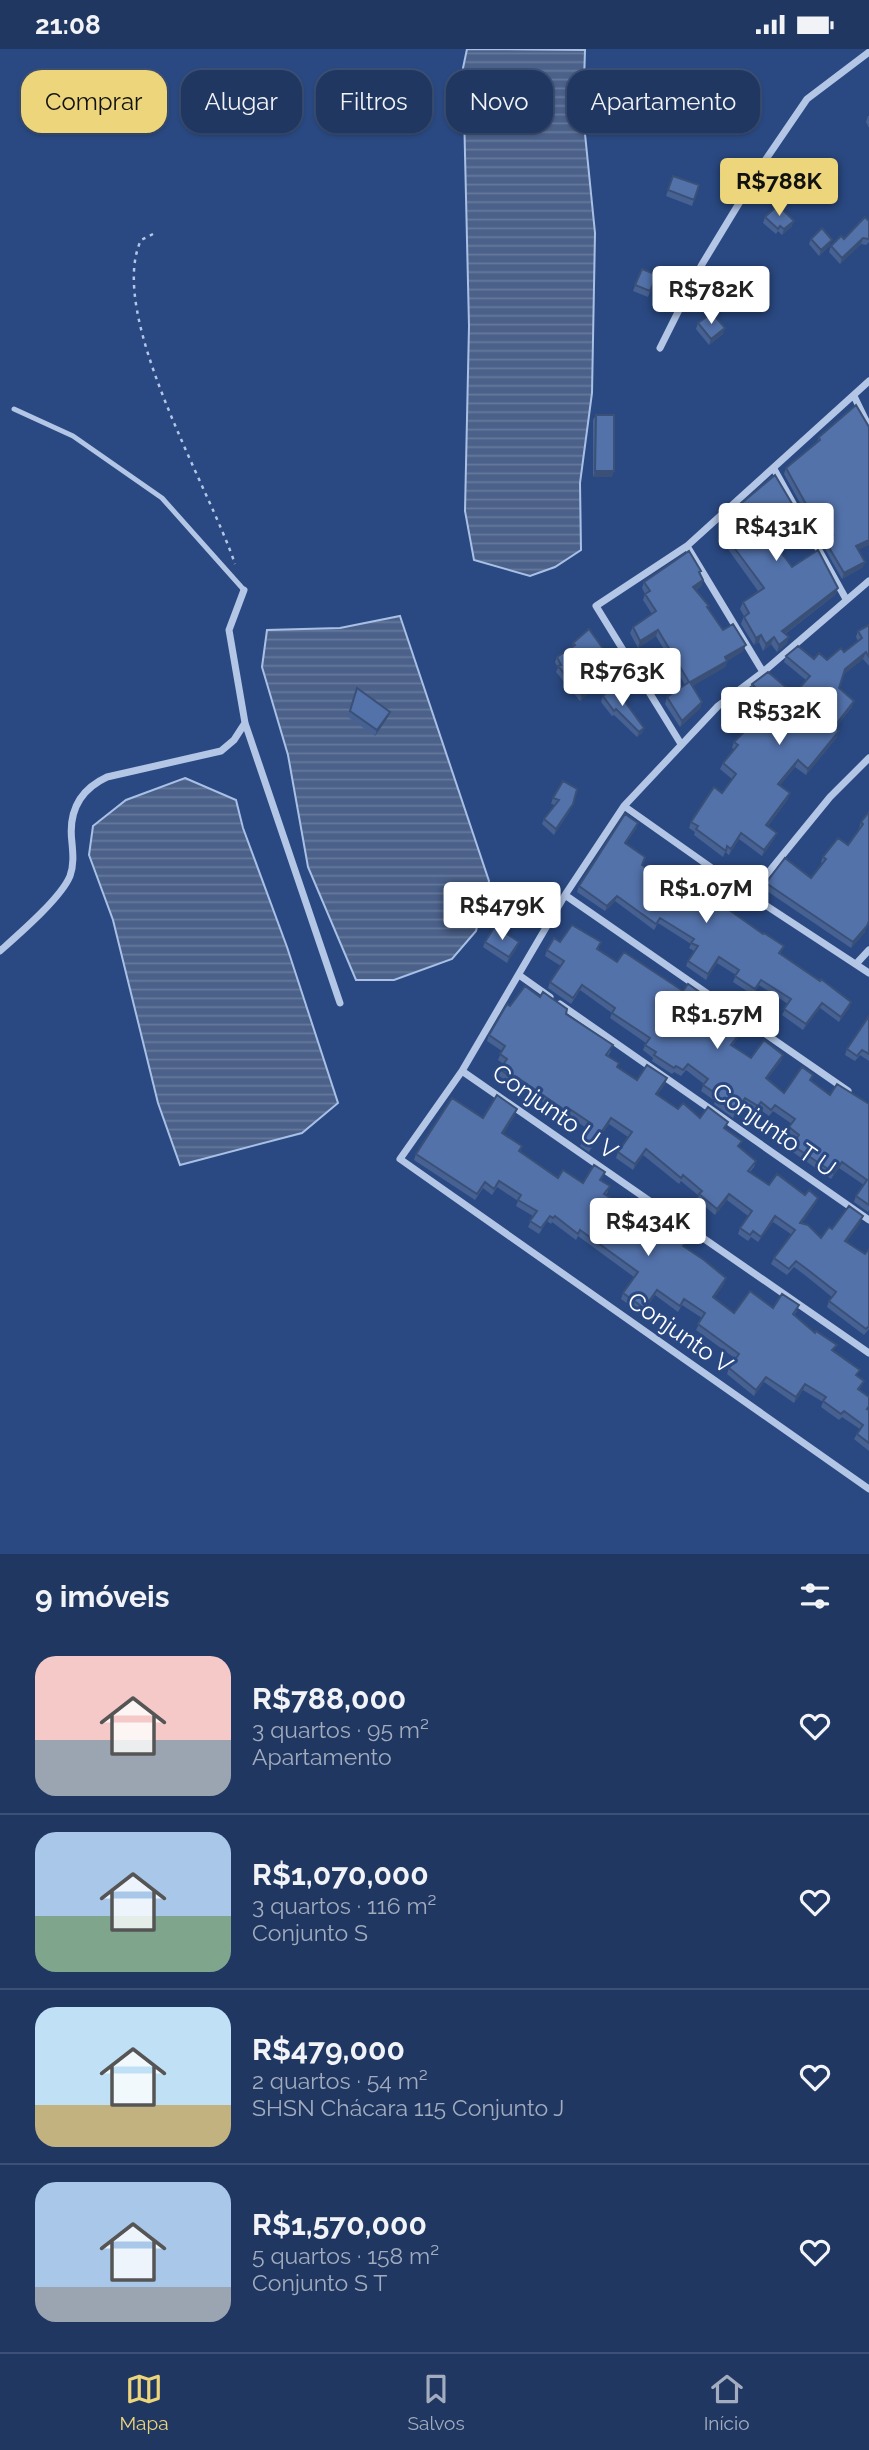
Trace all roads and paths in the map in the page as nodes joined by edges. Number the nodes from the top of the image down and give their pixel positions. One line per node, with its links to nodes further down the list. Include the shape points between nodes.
1 (869, 52): 3 (street, via 807,99 701,266)
2 (153, 234): 10 (path, via 141,240 134,269 147,352)
3 (660, 348)
4 (869, 381): 5 (street)
5 (854, 396): 7 (street); 8 (street)
6 (14, 409): 12 (lane, via 73,436 162,498)
7 (869, 427)
8 (774, 469): 9 (street); 13 (street)
9 (687, 547): 14 (street); 16 (street, via 596,606)
10 (236, 567)
11 (869, 581): 13 (street)
12 (244, 590): 15 (street, via 229,630)
13 (846, 599): 14 (street)
14 (763, 672): 16 (street, via 718,706)
15 (245, 723): 22 (street, via 221,751 89,785 72,820 71,875 61,891); 26 (street)
16 (681, 744): 18 (street)
17 (869, 758): 20 (street, via 830,797)
18 (624, 806): 19 (street); 20 (street)
19 (565, 895): 25 (street); 28 (street)
20 (750, 895): 23 (street)
21 (869, 950): 23 (street)
22 (0, 951)
23 (856, 964): 24 (street)
24 (869, 973)
25 (519, 975): 27 (street); 29 (street, Conjunto T U)
26 (340, 1003)
27 (461, 1071): 30 (street, Conjunto U V); 31 (street, Conjunto V, via 400,1159)
28 (858, 1098)
29 (869, 1220)
30 (869, 1353)
31 (869, 1489)

